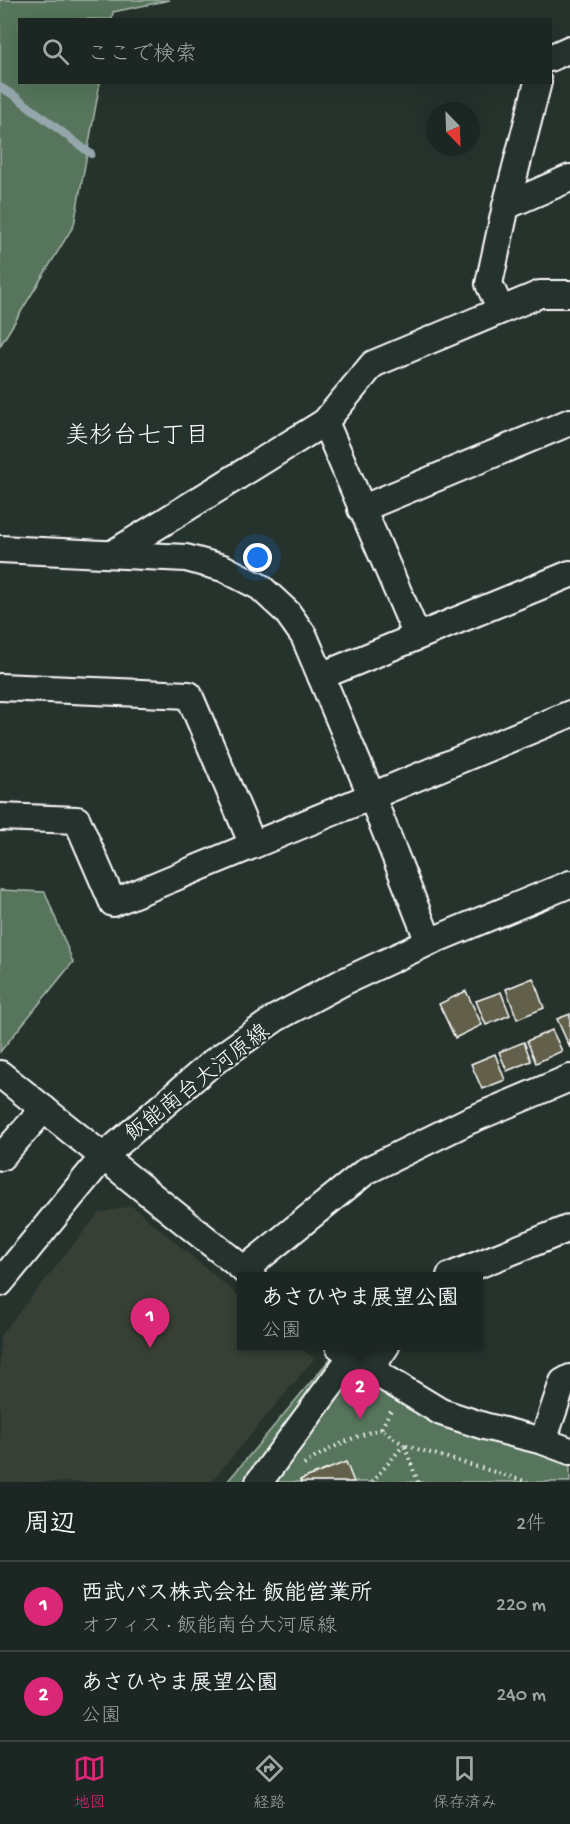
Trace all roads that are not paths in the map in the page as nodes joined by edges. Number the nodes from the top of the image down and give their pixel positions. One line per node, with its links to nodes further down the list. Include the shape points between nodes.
1 (570, 49): 2 (street)
2 (552, 57)
3 (537, 84): 5 (street)
4 (570, 178): 5 (street)
5 (506, 206): 7 (street, via 489,284)
6 (570, 294): 7 (street, via 540,294)
7 (501, 310): 8 (street, via 373,364)
8 (325, 422): 10 (street); 12 (street)
9 (570, 422): 10 (street)
10 (362, 509): 14 (street)
11 (0, 549): 12 (street)
12 (112, 554): 15 (street, via 186,558 223,568 260,587 287,612 304,636)
13 (570, 574): 14 (street)
14 (417, 636): 15 (street)
15 (321, 676): 18 (street)
16 (0, 687): 20 (street, via 189,695)
17 (570, 714): 18 (street)
18 (372, 796): 20 (street); 22 (street)
19 (0, 817): 20 (street, via 77,820 113,903)
20 (253, 845)
21 (570, 884): 22 (street, 飯能南台大河原線)
22 (429, 942): 27 (street, 飯能南台大河原線, via 276,1018 212,1063)
23 (0, 1074): 25 (street)
24 (570, 1078): 30 (street, via 468,1121 366,1171)
25 (44, 1109): 26 (street); 27 (street)
26 (0, 1156)
27 (104, 1156): 29 (street); 32 (street, 飯能南台大河原線)
28 (570, 1228): 31 (street)
29 (247, 1272)
30 (249, 1272)
31 (460, 1272)
32 (0, 1282)
33 (374, 1350): 34 (street)
34 (354, 1357): 36 (street, via 441,1412); 38 (street)
35 (570, 1378): 36 (street, via 563,1382)
36 (543, 1441): 37 (street)
37 (570, 1451)
38 (260, 1482)

